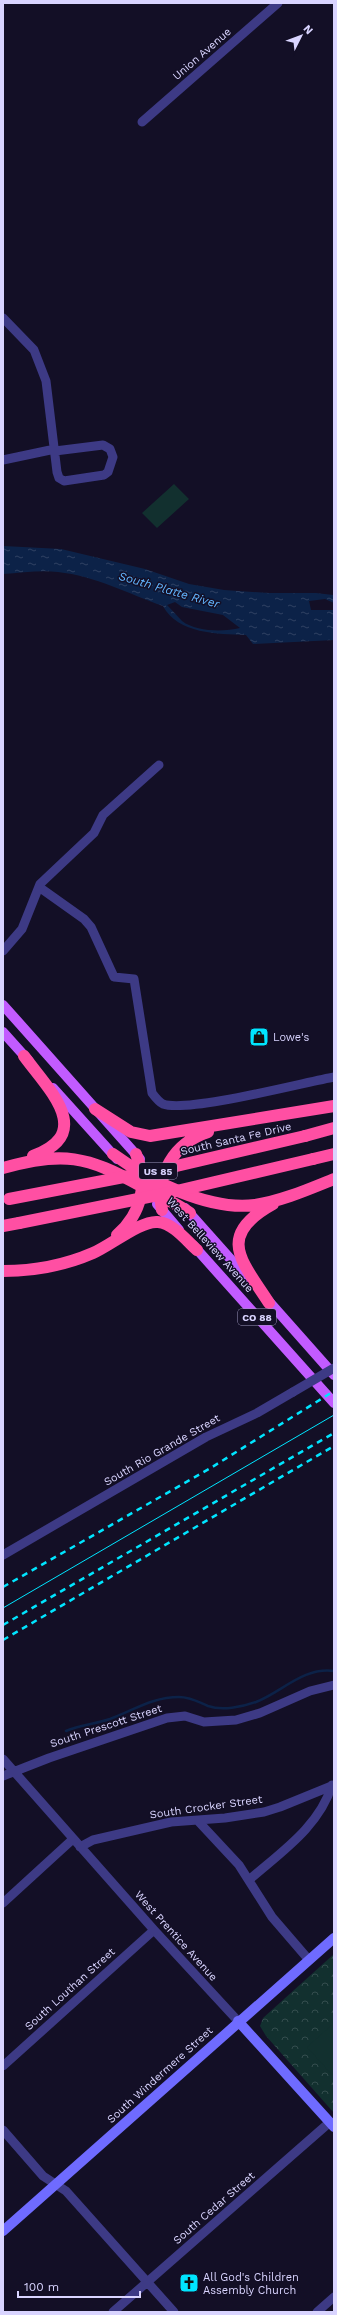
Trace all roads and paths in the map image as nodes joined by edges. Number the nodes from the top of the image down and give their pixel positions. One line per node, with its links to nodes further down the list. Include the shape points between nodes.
1 (278, 3): 2 (street, Union Avenue)
2 (142, 122)
3 (3, 318): 4 (street, via 34,350 46,381)
4 (55, 450): 4 (street, via 57,472 59,478 64,480 104,475 108,472 114,456 110,449 102,445); 5 (street)
5 (3, 460)
6 (159, 765): 7 (street, via 102,814 94,833 48,875)
7 (39, 887): 8 (street, via 22,928); 12 (street, via 84,919 91,927 114,977 134,979 152,1094 161,1104 174,1106 203,1103)
8 (3, 951)
9 (3, 1005): 14 (main road, West Belleview Avenue)
10 (3, 1032): 11 (main road, West Belleview Avenue / CO 88)
11 (24, 1056): 17 (main road, West Belleview Avenue / CO 88); 20 (highway, via 60,1107 65,1116 65,1124 60,1138 49,1149)
12 (334, 1077)
13 (334, 1106): 15 (highway)
14 (95, 1109): 15 (highway, via 131,1132 145,1136); 18 (main road, West Belleview Avenue)
15 (238, 1123): 24 (highway, via 195,1136 184,1144 168,1165)
16 (334, 1128): 26 (highway, South Santa Fe Drive / US 85, bridge, via 156,1171)
17 (113, 1154): 21 (highway); 23 (main road, West Belleview Avenue / CO 88)
18 (136, 1154): 21 (highway); 24 (main road, West Belleview Avenue)
19 (334, 1154): 29 (highway, US 85, bridge, via 168,1193)
20 (3, 1167): 23 (highway, via 46,1158 77,1159 103,1166)
21 (142, 1174): 23 (highway); 24 (highway)
22 (334, 1179): 25 (highway)
23 (142, 1186): 24 (highway); 27 (main road, West Belleview Avenue / CO 88); 31 (highway, via 136,1213 117,1235 65,1262)
24 (161, 1189): 25 (highway, via 224,1204 255,1205); 27 (highway); 28 (highway)
25 (286, 1197): 33 (highway, via 251,1218 243,1226 239,1238 241,1257)
26 (6, 1200)
27 (162, 1210): 30 (main road, West Belleview Avenue / CO 88)
28 (190, 1213): 33 (main road, West Belleview Avenue / CO 88)
29 (3, 1226)
30 (197, 1250): 31 (highway, via 169,1226 154,1222 80,1258 53,1267); 36 (main road, West Belleview Avenue / CO 88)
31 (24, 1270): 32 (highway)
32 (3, 1271)
33 (270, 1303): 35 (main road, West Belleview Avenue / CO 88)
34 (334, 1368): 37 (street, South Rio Grande Street, bridge, via 257,1413 206,1437)
35 (334, 1374)
36 (334, 1403)
37 (3, 1555)
38 (334, 1684): 40 (street, South Prescott Street, via 236,1720 204,1722 185,1716 167,1718 49,1758)
39 (3, 1759): 40 (street, West Prentice Avenue)
40 (15, 1773): 41 (street, South Prescott Street); 44 (street, West Prentice Avenue)
41 (3, 1776)
42 (333, 1785): 43 (street, South Crocker Street, via 269,1810); 46 (street, via 315,1820)
43 (198, 1821): 45 (street, South Crocker Street, via 172,1822 92,1840); 46 (street, via 235,1860)
44 (73, 1839): 45 (street, West Prentice Avenue); 47 (street)
45 (80, 1847): 48 (street, West Prentice Avenue)
46 (249, 1880): 50 (street, via 272,1917)
47 (3, 1903)
48 (154, 1930): 51 (street, West Prentice Avenue); 52 (street, South Louthan Street)
49 (334, 1938): 50 (street, South Windermere Street)
50 (309, 1960): 51 (street, South Windermere Street)
51 (238, 2021): 53 (street, West Prentice Avenue); 55 (street, South Windermere Street)
52 (3, 2066)
53 (332, 2124): 57 (street, South Cedar Street)
54 (3, 2130): 55 (street, via 43,2176)
55 (55, 2185): 56 (street, South Windermere Street); 57 (street, via 66,2191)
56 (3, 2231)
57 (147, 2282): 59 (street, South Cedar Street); 60 (street)
58 (334, 2297): 61 (street)
59 (113, 2312)
60 (174, 2312)
61 (317, 2312)

